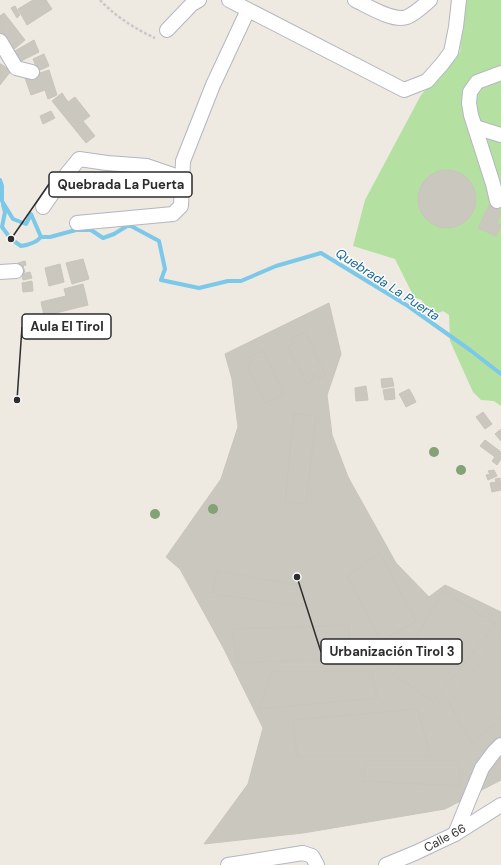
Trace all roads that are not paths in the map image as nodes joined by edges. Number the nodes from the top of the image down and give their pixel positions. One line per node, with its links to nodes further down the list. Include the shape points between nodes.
1 (199, 0): 7 (street)
2 (229, 0): 6 (street)
3 (355, 0): 4 (street, via 394,17 407,17)
4 (430, 0)
5 (459, 0): 6 (street, via 451,52 427,81 404,90)
6 (248, 10): 13 (street, via 183,161)
7 (168, 30)
8 (0, 41): 9 (street, via 16,68)
9 (32, 72)
10 (501, 73): 11 (street, via 477,82 470,92 468,103)
11 (475, 127): 12 (street); 14 (street)
12 (501, 135)
13 (182, 178): 15 (street, via 146,166 79,159); 16 (street, via 181,206 173,214)
14 (497, 201)
15 (43, 208)
16 (77, 223)
17 (16, 271): 18 (street)
18 (0, 272)
19 (501, 746): 21 (street, via 482,768)
20 (501, 806): 21 (street, Calle 66)
21 (455, 834): 24 (street, Calle 66)
22 (228, 865): 23 (street, via 303,853 312,856)
23 (317, 865)
24 (386, 865)

